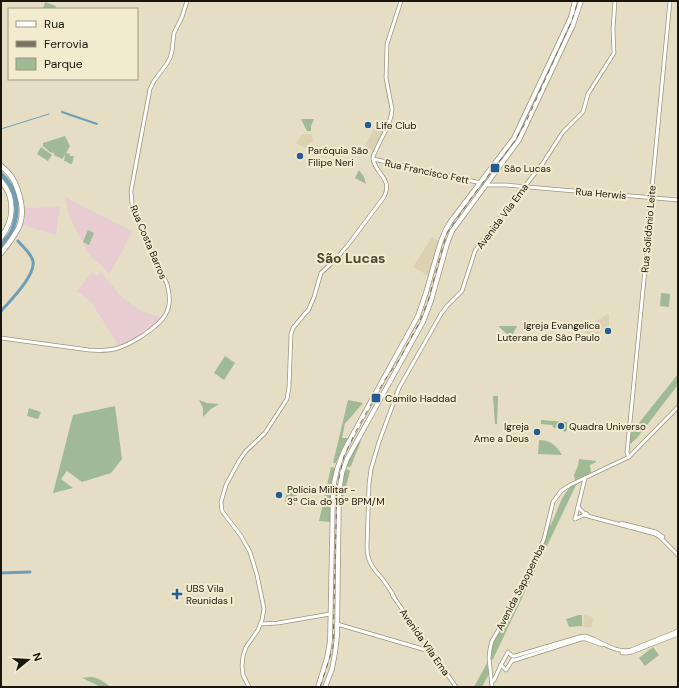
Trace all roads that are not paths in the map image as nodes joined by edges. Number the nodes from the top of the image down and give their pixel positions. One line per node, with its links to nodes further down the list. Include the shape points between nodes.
1 (187, 1): 20 (main road, Rua Costa Barros, via 174,33 170,58 150,89 131,191 135,214 170,293 166,315 142,336 126,346 110,350 89,350)
2 (400, 1): 9 (main road, via 387,44 386,78 392,113)
3 (575, 1): 7 (main road, via 558,46 518,131)
4 (581, 1): 8 (main road, via 526,127)
5 (615, 1): 15 (main road, Avenida Vila Ema, via 612,56 588,94 583,112 563,132)
6 (670, 1): 16 (main road, Rua Solidônio Leite)
7 (508, 146): 8 (main road); 13 (main road)
8 (512, 151): 12 (main road)
9 (373, 159): 13 (main road, Rua Francisco Fett); 35 (main road, via 386,182 385,195 348,245 321,273 308,310 291,336 289,388 286,399 265,433 239,461 226,485 221,502 222,511 244,540 258,575 264,609)
10 (1, 166): 19 (highway, via 13,178 23,210 20,225)
11 (1, 181): 18 (highway, via 8,192 12,209 10,222)
12 (491, 183): 14 (main road); 15 (main road)
13 (479, 184): 14 (main road, via 482,190); 21 (main road, via 446,228 418,316)
14 (485, 187): 22 (main road, via 450,236 423,322)
15 (524, 187): 16 (main road, Rua Herwis); 37 (main road, Avenida Vila Ema, via 475,251 462,291 441,314 415,358 395,398 371,469 367,555)
16 (651, 198): 17 (main road, Rua Herwis); 24 (main road, Rua Solidônio Leite, via 627,453)
17 (678, 200)
18 (2, 236)
19 (1, 253)
20 (1, 338)
21 (388, 370): 22 (main road); 25 (main road)
22 (393, 377): 26 (main road)
23 (678, 407): 24 (main road, Avenida Sapopemba)
24 (629, 457): 28 (main road, Avenida Sapopemba)
25 (339, 460): 26 (main road); 27 (main road)
26 (346, 463): 29 (main road)
27 (334, 478): 29 (main road, via 337,472 340,472); 31 (main road)
28 (585, 478): 30 (main road); 44 (main road, Avenida Sapopemba, via 567,486 553,502 544,539 512,607 492,641 489,659)
29 (339, 493): 31 (main road)
30 (578, 507): 32 (main road, via 584,513 656,532); 32 (main road, via 575,519 584,515 655,534)
31 (336, 523): 33 (main road); 34 (main road)
32 (678, 554)
33 (330, 615): 34 (main road, via 333,623); 34 (main road, via 334,612); 35 (main road); 41 (main road, via 330,641)
34 (338, 622): 37 (main road); 42 (main road)
35 (260, 624): 46 (main road, via 243,656 242,676)
36 (678, 632): 38 (main road, via 626,651 585,636); 39 (main road, via 629,653 621,653 583,639)
37 (431, 650): 49 (main road, Avenida Vila Ema)
38 (512, 656): 39 (main road); 40 (main road, via 508,652)
39 (512, 660): 40 (main road, via 506,670)
40 (501, 665): 43 (main road)
41 (324, 668): 42 (main road, via 328,667); 47 (main road)
42 (331, 670): 48 (main road)
43 (496, 675): 44 (main road); 45 (main road)
44 (491, 677): 45 (main road, Avenida Sapopemba)
45 (492, 682): 50 (main road, Avenida Sapopemba)
46 (249, 687)
47 (318, 687)
48 (325, 687)
49 (456, 687)
50 (492, 687)

